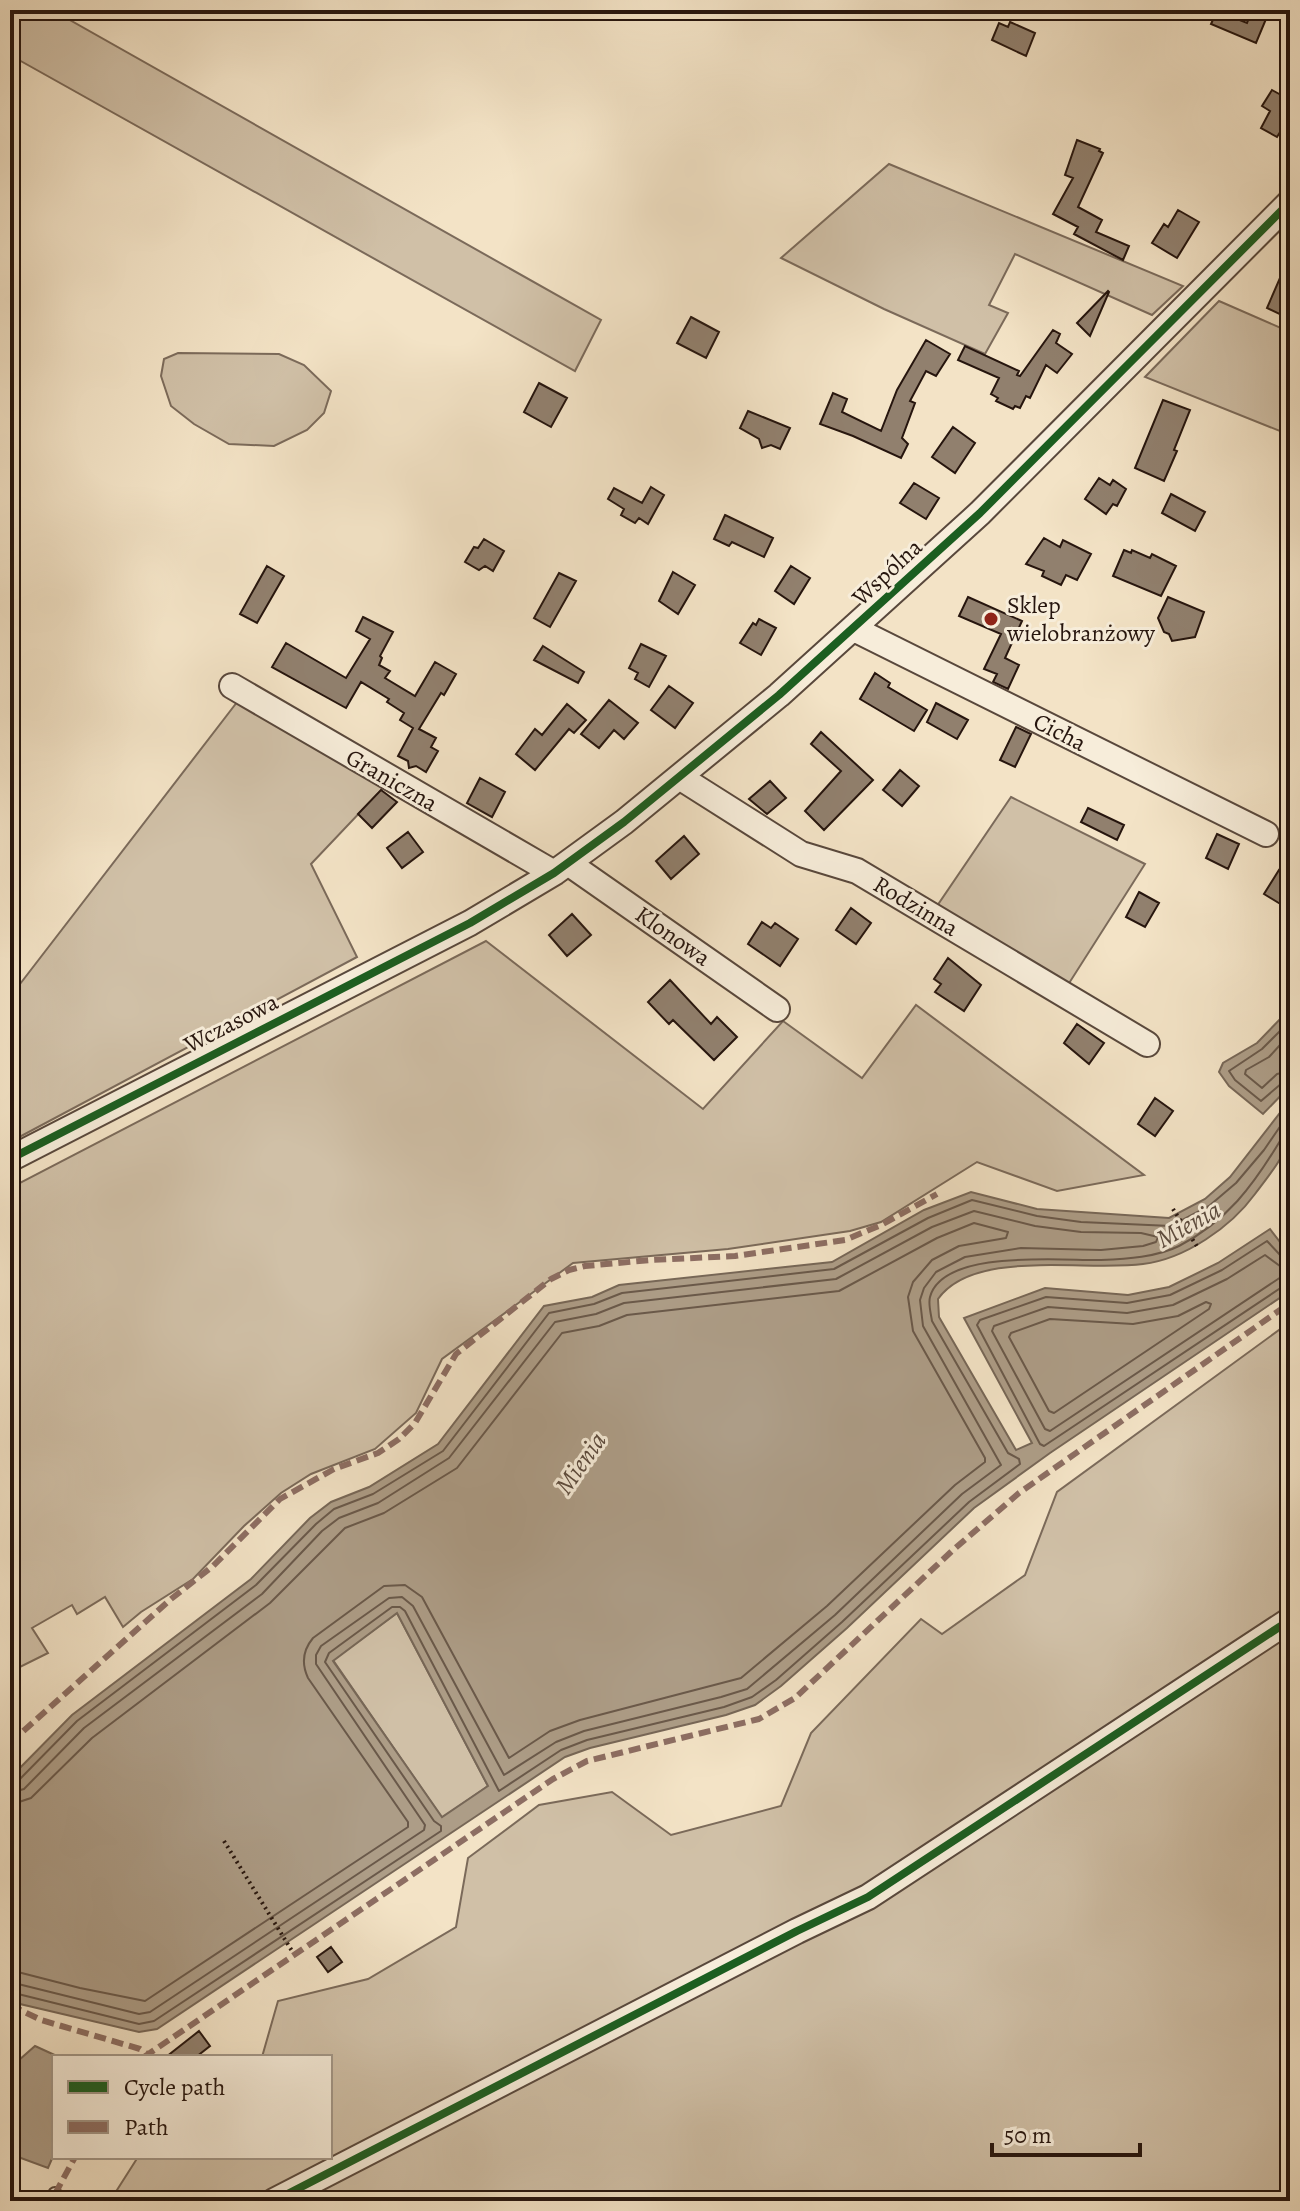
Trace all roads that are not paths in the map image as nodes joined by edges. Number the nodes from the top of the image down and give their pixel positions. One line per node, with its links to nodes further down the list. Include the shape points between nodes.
1 (1290, 202): 2 (street, Wspólna, via 980,513)
2 (854, 629): 4 (street, Wspólna); 5 (street, Cicha)
3 (232, 686): 6 (street, Graniczna)
4 (681, 778): 6 (street, Wspólna); 9 (street, Rodzinna, via 801,854 857,871)
5 (1266, 834)
6 (561, 868): 7 (street, Wspólna); 8 (street, Klonowa)
7 (470, 923): 10 (street, Wczasowa)
8 (777, 1009)
9 (1147, 1044)
10 (10, 1159)
11 (1290, 1620): 12 (street, via 868,1897)
12 (274, 2201)

